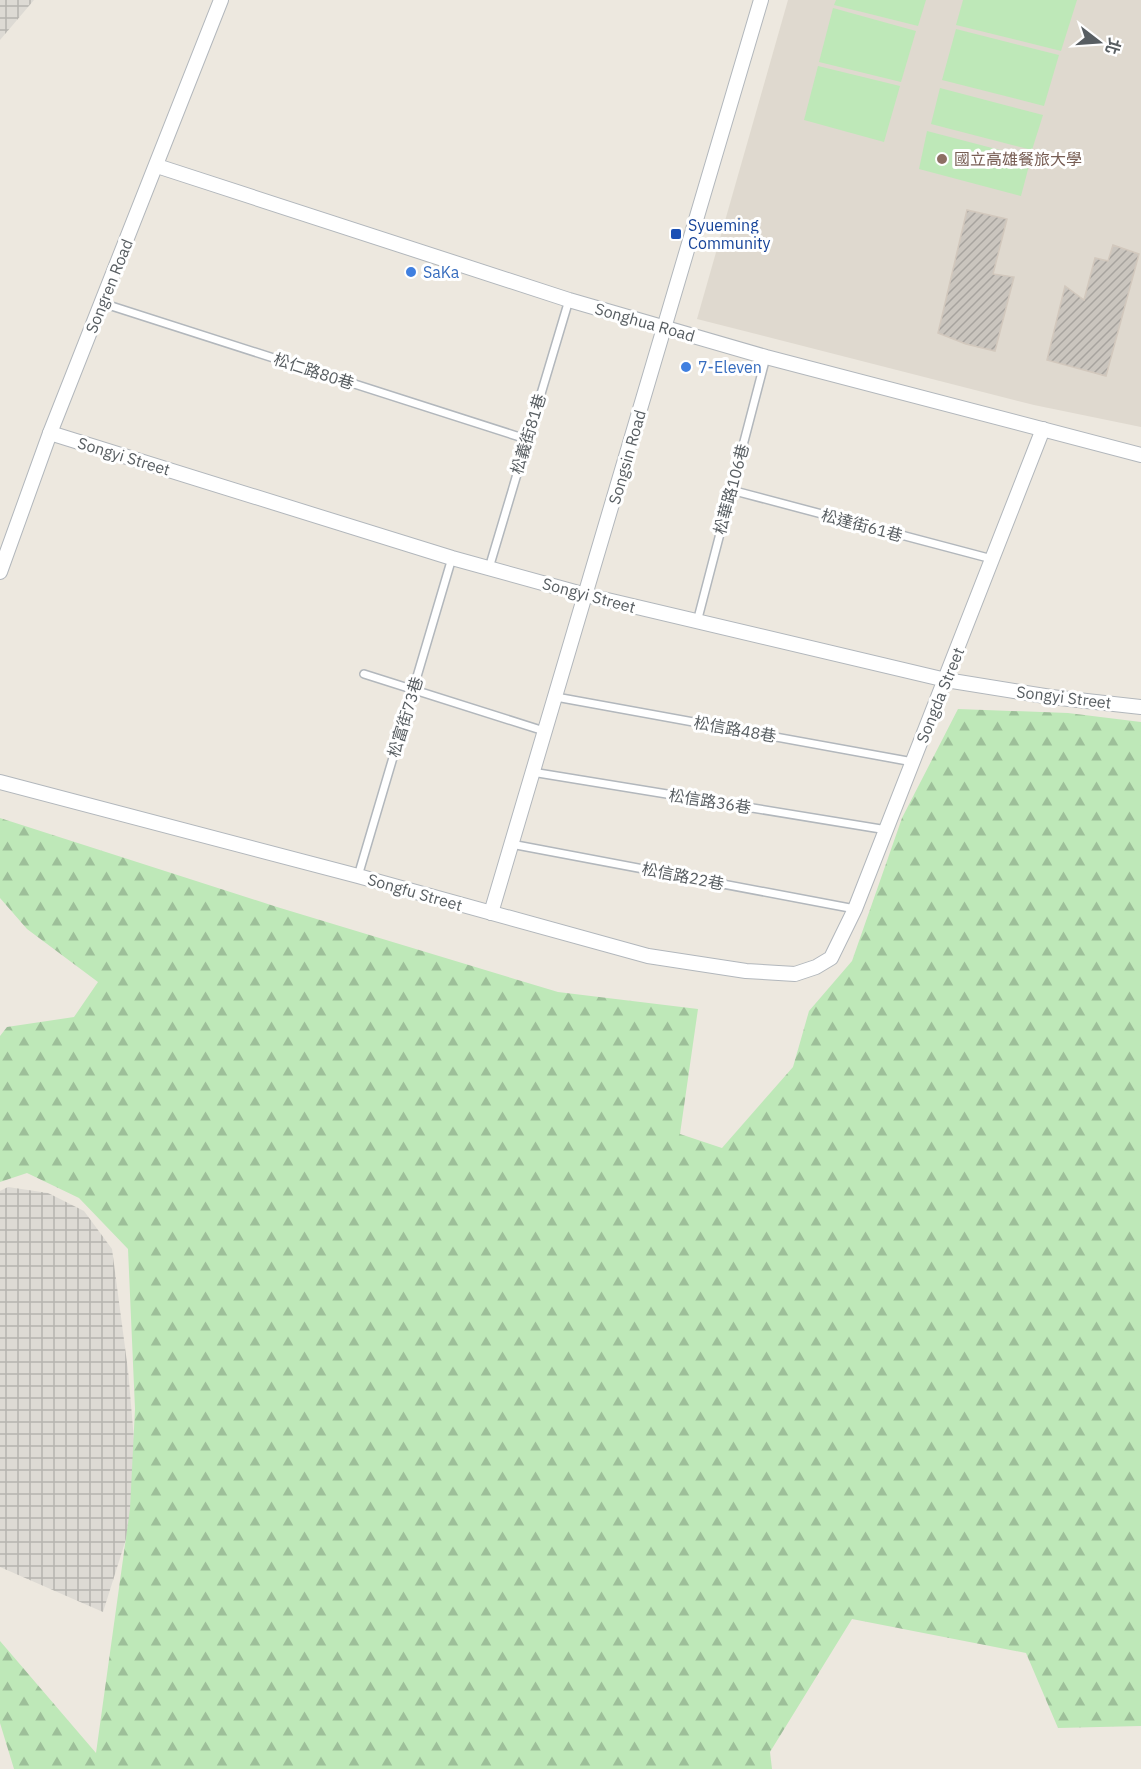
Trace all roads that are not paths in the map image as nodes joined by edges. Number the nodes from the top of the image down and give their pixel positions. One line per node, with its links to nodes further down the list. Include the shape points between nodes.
1 (221, 0): 3 (street, Songren Road)
2 (761, 0): 6 (street, Songsin Road)
3 (157, 166): 4 (street, Songhua Road); 5 (street, Songren Road)
4 (569, 300): 6 (street, Songhua Road); 10 (lane, 松義街81巷)
5 (102, 303): 9 (street, Songren Road); 10 (lane, 松仁路80巷)
6 (665, 328): 7 (street, Songhua Road); 17 (street, Songsin Road)
7 (766, 357): 8 (street, Songhua Road); 12 (lane, 松華路106巷)
8 (1043, 429): 11 (street, Songhua Road); 14 (street, Songda Street)
9 (50, 433): 13 (street, Songyi Street); 16 (street, Songren Road)
10 (526, 439): 15 (lane, 松義街81巷)
11 (1141, 455)
12 (731, 490): 14 (lane, 松達街61巷); 18 (lane, 松華路106巷)
13 (452, 558): 15 (street, Songyi Street); 21 (lane, 松富街73巷)
14 (992, 560): 20 (street, Songda Street)
15 (489, 568): 17 (street, Songyi Street)
16 (0, 572)
17 (586, 595): 18 (street, Songyi Street); 22 (street, Songsin Road)
18 (697, 622): 20 (street, Songyi Street)
19 (364, 674): 21 (lane)
20 (946, 680): 23 (street, Songyi Street); 25 (street, Songda Street)
21 (413, 689): 24 (lane); 30 (lane, 松富街73巷)
22 (556, 697): 24 (street, Songsin Road); 25 (lane, 松信路48巷)
23 (1141, 707)
24 (544, 731): 26 (street, Songsin Road)
25 (913, 762): 28 (street, Songda Street)
26 (532, 772): 28 (lane, 松信路36巷); 29 (street, Songsin Road)
27 (0, 782): 30 (street, Songfu Street)
28 (887, 830): 31 (street, Songda Street)
29 (512, 844): 31 (lane, 松信路22巷); 32 (street, Songsin Road)
30 (358, 876): 32 (street, Songfu Street)
31 (855, 909): 33 (street, Songda Street)
32 (491, 913): 33 (street, Songfu Street, via 648,956 746,971 795,974)
33 (831, 958)

